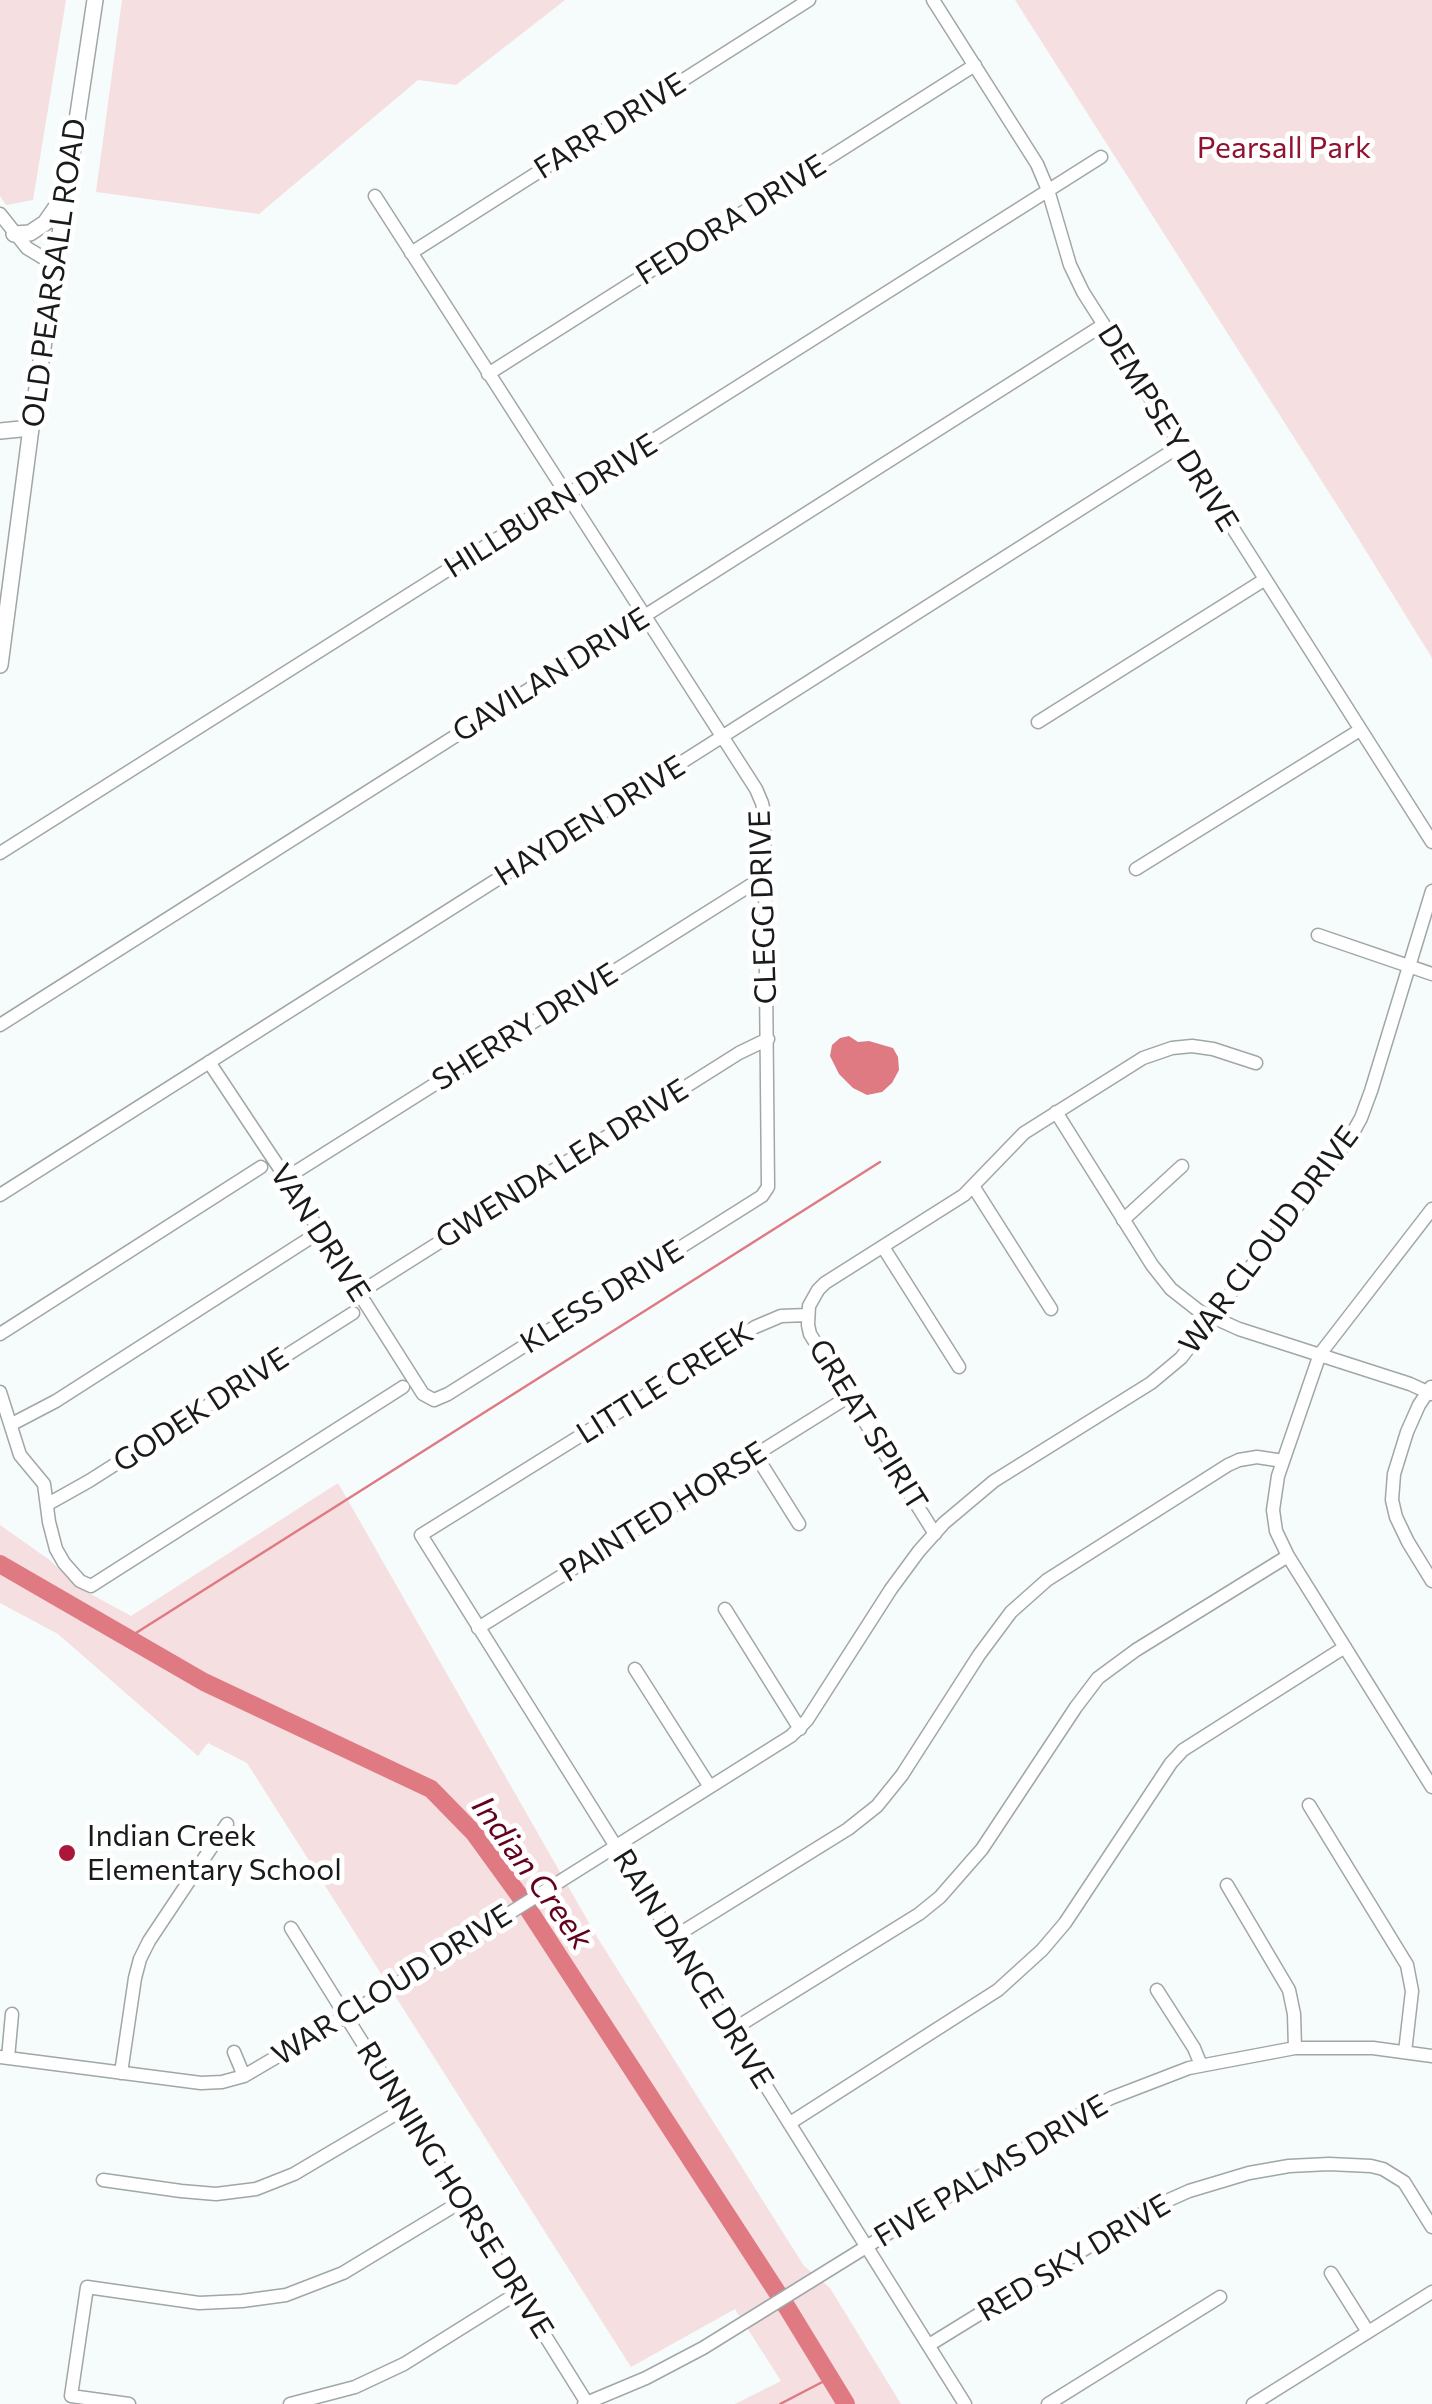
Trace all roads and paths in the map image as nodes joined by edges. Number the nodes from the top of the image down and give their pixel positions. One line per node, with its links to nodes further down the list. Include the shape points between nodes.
1 (95, 0): 7 (main road, OLD PEARSALL ROAD)
2 (810, 0): 11 (street, FARR DRIVE)
3 (933, 0): 4 (street, DEMPSEY DRIVE)
4 (975, 66): 6 (street, DEMPSEY DRIVE); 14 (street, FEDORA DRIVE)
5 (1101, 157): 6 (street, HILLBURN DRIVE)
6 (1048, 190): 13 (street, DEMPSEY DRIVE, via 1070,265); 18 (street, HILLBURN DRIVE)
7 (66, 194): 10 (main road, via 46,223); 12 (main road, OLD PEARSALL ROAD)
8 (374, 196): 11 (street, CLEGG DRIVE)
9 (0, 214): 10 (street)
10 (14, 234): 12 (street)
11 (411, 253): 14 (street, CLEGG DRIVE)
12 (55, 266): 15 (main road, OLD PEARSALL ROAD)
13 (1103, 325): 17 (street, DEMPSEY DRIVE); 20 (street, GAVILAN DRIVE)
14 (488, 374): 18 (street, CLEGG DRIVE)
15 (31, 428): 16 (main road); 21 (main road, OLD PEARSALL ROAD)
16 (0, 432)
17 (1180, 446): 19 (street, DEMPSEY DRIVE); 24 (street, HAYDEN DRIVE)
18 (567, 495): 20 (street, CLEGG DRIVE); 26 (street, HILLBURN DRIVE)
19 (1264, 580): 22 (street); 23 (street, DEMPSEY DRIVE)
20 (644, 617): 24 (street, CLEGG DRIVE); 33 (street, GAVILAN DRIVE)
21 (0, 665)
22 (1038, 722)
23 (1360, 730): 25 (street, DEMPSEY DRIVE); 27 (street)
24 (721, 738): 28 (street, CLEGG DRIVE, via 763,806); 35 (street, HAYDEN DRIVE)
25 (1432, 842)
26 (0, 854)
27 (1136, 869)
28 (765, 876): 34 (street, CLEGG DRIVE); 40 (street, SHERRY DRIVE)
29 (1432, 892): 31 (street, WAR CLOUD DRIVE)
30 (1318, 935): 31 (street)
31 (1409, 965): 32 (street); 52 (street, WAR CLOUD DRIVE, via 1351,1136)
32 (1432, 974)
33 (0, 1025)
34 (768, 1039): 42 (street, CLEGG DRIVE); 48 (street, GWENDA LEA DRIVE)
35 (209, 1062): 40 (street, VAN DRIVE); 43 (street, HAYDEN DRIVE)
36 (1256, 1063): 37 (street, via 1203,1047 1172,1048 1143,1058)
37 (1056, 1112): 41 (street, via 1024,1133); 45 (street)
38 (261, 1166): 53 (street)
39 (1182, 1166): 45 (street)
40 (286, 1178): 48 (street, VAN DRIVE)
41 (974, 1186): 47 (street); 49 (street)
42 (766, 1190): 60 (street, KLESS DRIVE)
43 (0, 1194)
44 (1432, 1209): 54 (street)
45 (1123, 1220): 52 (street, via 1160,1276)
46 (307, 1240): 61 (street)
47 (883, 1247): 51 (street, via 825,1283); 55 (street)
48 (359, 1293): 60 (street, VAN DRIVE, via 422,1394)
49 (1051, 1309)
50 (352, 1313): 64 (street, GODEK DRIVE)
51 (808, 1315): 59 (street, GREAT SPIRIT, via 810,1334); 67 (street, LITTLE CREEK, via 754,1327)
52 (1211, 1318): 54 (street); 66 (street, WAR CLOUD DRIVE, via 1181,1358 1150,1383 994,1481)
53 (0, 1334)
54 (1320, 1354): 57 (street); 63 (street)
55 (959, 1367)
56 (403, 1387): 64 (street, via 91,1586 56,1548)
57 (1430, 1390): 69 (street, via 1407,1432 1392,1500)
58 (0, 1392): 61 (street)
59 (848, 1397): 62 (street, PAINTED HORSE); 66 (street, GREAT SPIRIT)
60 (434, 1400)
61 (12, 1424): 64 (street, via 14,1441 44,1484)
62 (756, 1454): 65 (street); 71 (street, PAINTED HORSE)
63 (1283, 1461): 68 (street, via 1273,1510); 82 (street, via 1257,1457 1228,1465 1047,1580 1011,1612 877,1806)
64 (48, 1504)
65 (799, 1524)
66 (935, 1534): 74 (street, WAR CLOUD DRIVE)
67 (421, 1535): 71 (street, RAIN DANCE DRIVE)
68 (1288, 1556): 72 (street); 86 (street, via 1098,1678 982,1848 940,1897)
69 (1432, 1581)
70 (725, 1609): 74 (street)
71 (478, 1628): 79 (street, RAIN DANCE DRIVE)
72 (1345, 1647): 76 (street); 96 (street, via 1183,1750 1065,1923 998,1990)
73 (635, 1669): 75 (street)
74 (800, 1728): 75 (street, WAR CLOUD DRIVE)
75 (710, 1787): 79 (street, WAR CLOUD DRIVE)
76 (1432, 1787)
77 (1310, 1805): 89 (street, via 1407,1965 1412,1991)
78 (227, 1824): 93 (street, via 140,1959)
79 (616, 1845): 82 (street, RAIN DANCE DRIVE); 85 (street, WAR CLOUD DRIVE)
80 (1227, 1885): 87 (street, via 1289,1990)
81 (291, 1928): 85 (street, RUNNING HORSE DRIVE)
82 (674, 1937): 86 (street, RAIN DANCE DRIVE)
83 (1157, 1990): 92 (street)
84 (12, 2014): 91 (street)
85 (346, 2016): 94 (street, WAR CLOUD DRIVE); 95 (street, RUNNING HORSE DRIVE)
86 (732, 2030): 96 (street, RAIN DANCE DRIVE)
87 (1295, 2048): 89 (street, FIVE PALMS DRIVE); 92 (street, FIVE PALMS DRIVE)
88 (234, 2052): 94 (street)
89 (1405, 2052): 90 (street, FIVE PALMS DRIVE)
90 (1432, 2056)
91 (4, 2058): 93 (street, WAR CLOUD DRIVE)
92 (1201, 2065): 100 (street, FIVE PALMS DRIVE, via 1078,2115)
93 (122, 2073): 94 (street, WAR CLOUD DRIVE, via 201,2083)
94 (244, 2076)
95 (404, 2109): 97 (street, via 256,2189 216,2194); 98 (street, RUNNING HORSE DRIVE)
96 (790, 2123): 100 (street, RAIN DANCE DRIVE)
97 (103, 2180)
98 (462, 2201): 102 (street, RUNNING HORSE DRIVE); 108 (street, via 342,2273 286,2295 199,2303 87,2287 71,2396)
99 (1432, 2227): 106 (street, RED SKY DRIVE, via 1404,2182 1382,2168 1329,2164 1249,2173 1153,2207)
100 (868, 2246): 106 (street, RAIN DANCE DRIVE); 107 (street, FIVE PALMS DRIVE, via 674,2364)
101 (1331, 2273): 105 (street)
102 (519, 2292): 107 (street, RUNNING HORSE DRIVE); 109 (street, via 404,2364)
103 (1432, 2292): 105 (street)
104 (1220, 2297): 111 (street)
105 (1368, 2332): 112 (street)
106 (929, 2346): 110 (street, RAIN DANCE DRIVE)
107 (586, 2403)
108 (129, 2404)
109 (290, 2404)
110 (965, 2404)
111 (1048, 2404)
112 (1252, 2404)

